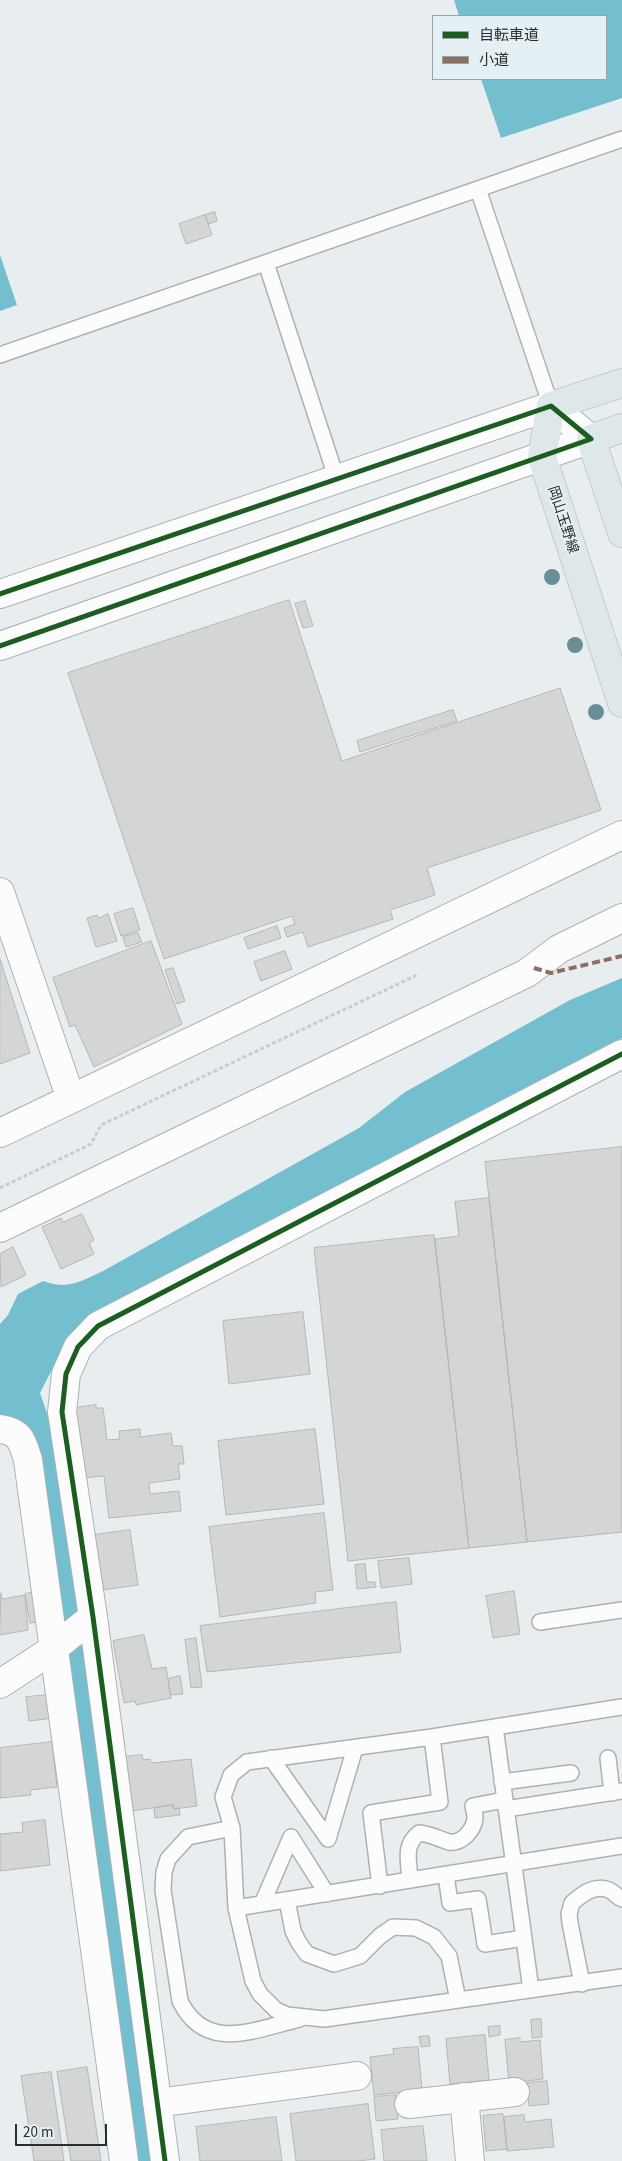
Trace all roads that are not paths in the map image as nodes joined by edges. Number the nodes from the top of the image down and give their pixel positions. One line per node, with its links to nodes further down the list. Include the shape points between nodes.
1 (622, 139): 2 (lane)
2 (478, 189): 3 (lane); 6 (lane)
3 (266, 263): 4 (lane); 10 (lane)
4 (0, 355)
5 (622, 383): 6 (main road)
6 (551, 406): 8 (street); 9 (main road, 岡山玉野線); 10 (street)
7 (622, 428): 8 (main road)
8 (591, 439): 9 (street); 11 (main road)
9 (542, 457): 13 (street); 14 (main road, 岡山玉野線)
10 (337, 480): 12 (street)
11 (622, 533)
12 (0, 594)
13 (0, 646)
14 (622, 703)
15 (622, 835): 19 (street)
16 (0, 892): 19 (street)
17 (622, 918): 21 (street, via 559,950 527,973)
18 (622, 1054): 24 (street, via 98,1326 78,1347 66,1374 62,1412)
19 (71, 1099): 20 (street)
20 (0, 1133)
21 (0, 1228)
22 (0, 1429): 26 (street, via 12,1431 22,1440 28,1460)
23 (622, 1610): 25 (lane)
24 (88, 1620): 26 (street); 58 (street)
25 (540, 1622)
26 (58, 1645): 27 (street); 60 (street)
27 (0, 1684)
28 (622, 1707): 29 (lane)
29 (494, 1727): 30 (lane); 35 (lane)
30 (432, 1737): 31 (lane); 43 (lane, via 440,1802 371,1813)
31 (355, 1748): 32 (lane); 32 (lane, via 328,1839)
32 (271, 1758): 38 (lane, via 247,1762 231,1775 224,1796)
33 (608, 1758): 36 (lane)
34 (571, 1773): 35 (lane)
35 (502, 1782): 37 (lane)
36 (617, 1792): 37 (lane)
37 (505, 1804): 40 (lane); 42 (lane, via 473,1806 475,1818 471,1831 463,1840 452,1842 419,1833 408,1846)
38 (232, 1828): 48 (lane); 54 (lane, via 188,1837 168,1860 164,1872 163,1890 180,2001 187,2015 203,2029 228,2035)
39 (622, 1846): 40 (lane)
40 (514, 1864): 41 (lane); 49 (lane)
41 (446, 1875): 42 (lane); 49 (lane, via 450,1903 478,1899 486,1944)
42 (410, 1880): 43 (lane)
43 (380, 1886): 44 (lane)
44 (327, 1894): 46 (lane); 47 (lane, via 291,1837)
45 (622, 1899): 51 (lane, via 601,1888 592,1889 572,1903 570,1923)
46 (287, 1900): 47 (lane); 53 (lane, via 293,1931 307,1954 334,1964 360,1956 393,1927 416,1928 434,1937 449,1956)
47 (262, 1904): 48 (lane)
48 (236, 1908): 54 (lane, via 253,1981 260,1994 276,2010)
49 (524, 1938): 52 (lane)
50 (622, 1977): 51 (lane)
51 (582, 1984): 52 (lane)
52 (531, 1990): 53 (lane)
53 (458, 2000): 54 (lane, via 324,2019)
54 (306, 2018)
55 (357, 2076): 58 (street)
56 (515, 2092): 57 (street)
57 (464, 2097): 59 (street); 62 (street)
58 (157, 2103): 61 (street)
59 (409, 2104)
60 (124, 2161)
61 (165, 2161)
62 (470, 2161)

